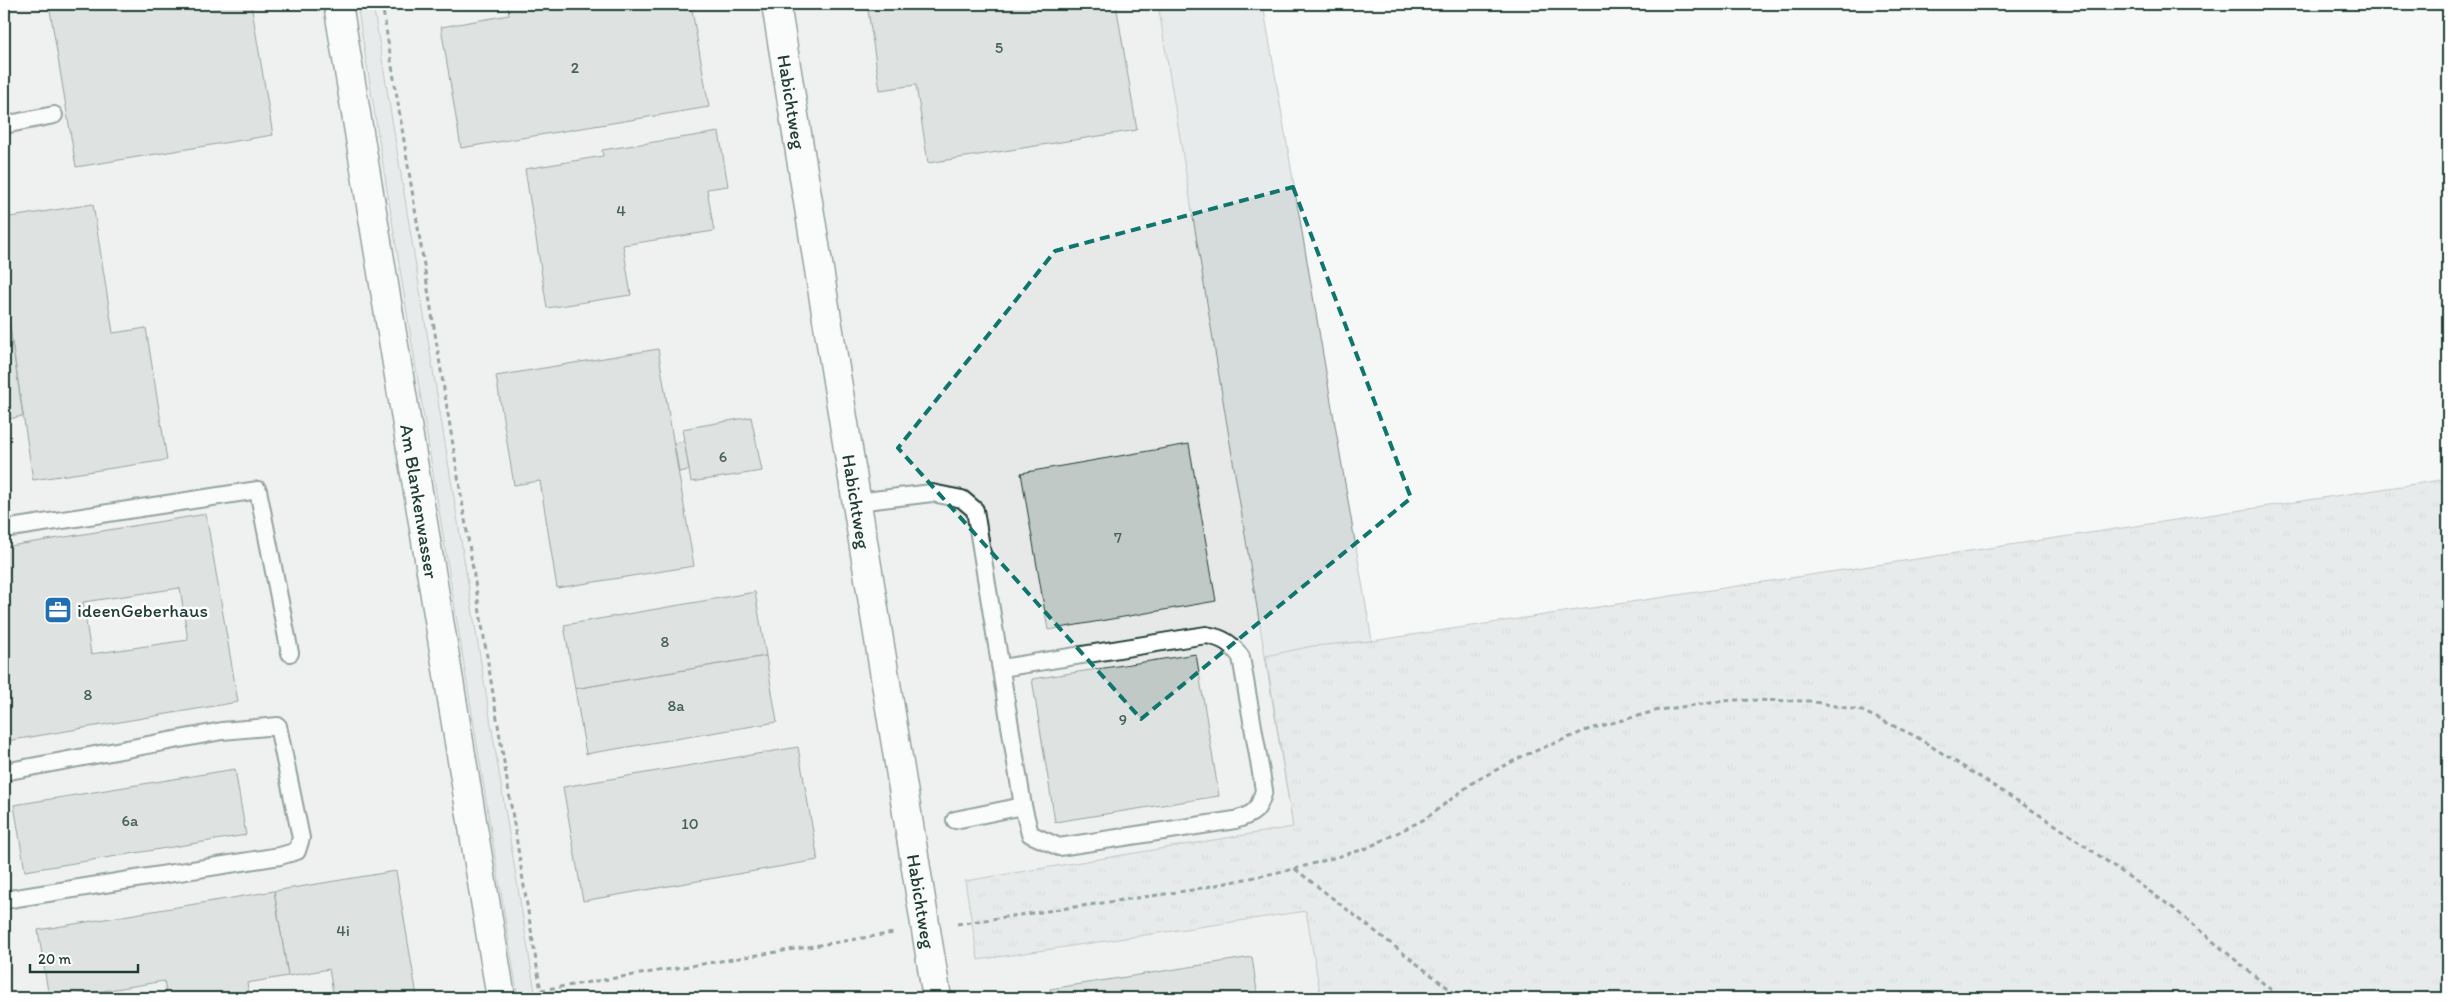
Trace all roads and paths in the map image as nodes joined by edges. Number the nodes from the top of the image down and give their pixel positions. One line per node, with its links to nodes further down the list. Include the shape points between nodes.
1 (338, 4): 17 (street, Am Blankenwasser)
2 (382, 4): 16 (path)
3 (776, 4): 6 (street, Habichtweg)
4 (54, 115): 5 (lane)
5 (4, 125)
6 (857, 502): 9 (lane, via 932,493 962,499 976,510); 15 (street, Habichtweg)
7 (4, 529): 8 (lane, via 258,490)
8 (290, 653)
9 (1002, 668): 11 (lane); 11 (lane, via 1206,636 1222,638 1241,657 1264,790 1260,805 1251,815 1235,820 1059,847 1030,834)
10 (4, 772): 14 (lane, via 222,731 278,726 301,838 297,851 280,856)
11 (1023, 806): 12 (lane)
12 (955, 820)
13 (1294, 869): 15 (path, via 1192,890); 20 (path); 21 (path, via 1365,849 1425,820 1475,781 1587,730 1659,710 1733,700 1809,701 1862,711 1915,736 2057,826 2173,908)
14 (4, 900)
15 (926, 928): 16 (path); 19 (street, Habichtweg)
16 (541, 990): 18 (path)
17 (500, 998)
18 (542, 998)
19 (937, 998)
20 (1461, 998)
21 (2281, 998)

